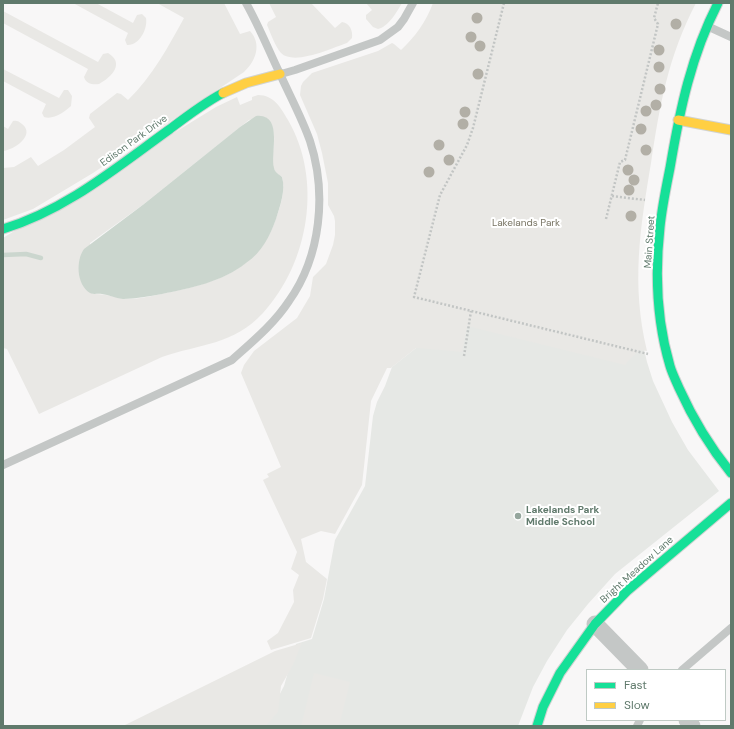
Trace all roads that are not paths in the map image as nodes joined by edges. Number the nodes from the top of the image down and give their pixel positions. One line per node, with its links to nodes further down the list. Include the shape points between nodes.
1 (246, 3): 6 (lane)
2 (413, 3): 6 (lane, via 398,27 380,40)
3 (718, 3): 4 (street, Main Street)
4 (706, 25): 5 (lane); 7 (street, Main Street, via 689,70)
5 (731, 37)
6 (280, 74): 9 (street, Edison Park Drive, via 245,83 214,98 85,189 34,218); 10 (lane, via 310,141 319,193 314,243 305,271 281,313 232,360)
7 (678, 120): 8 (street); 11 (street, Main Street, via 659,235 658,293 662,330 670,367 685,402 706,440)
8 (731, 130)
9 (3, 229)
10 (3, 465)
11 (731, 473)
12 (731, 503): 13 (street, Bright Meadow Lane, via 627,591)
13 (596, 624): 15 (street); 17 (street, Bright Meadow Lane, via 560,673 543,707)
14 (730, 631): 16 (lane)
15 (639, 669)
16 (683, 669)
17 (537, 726)

